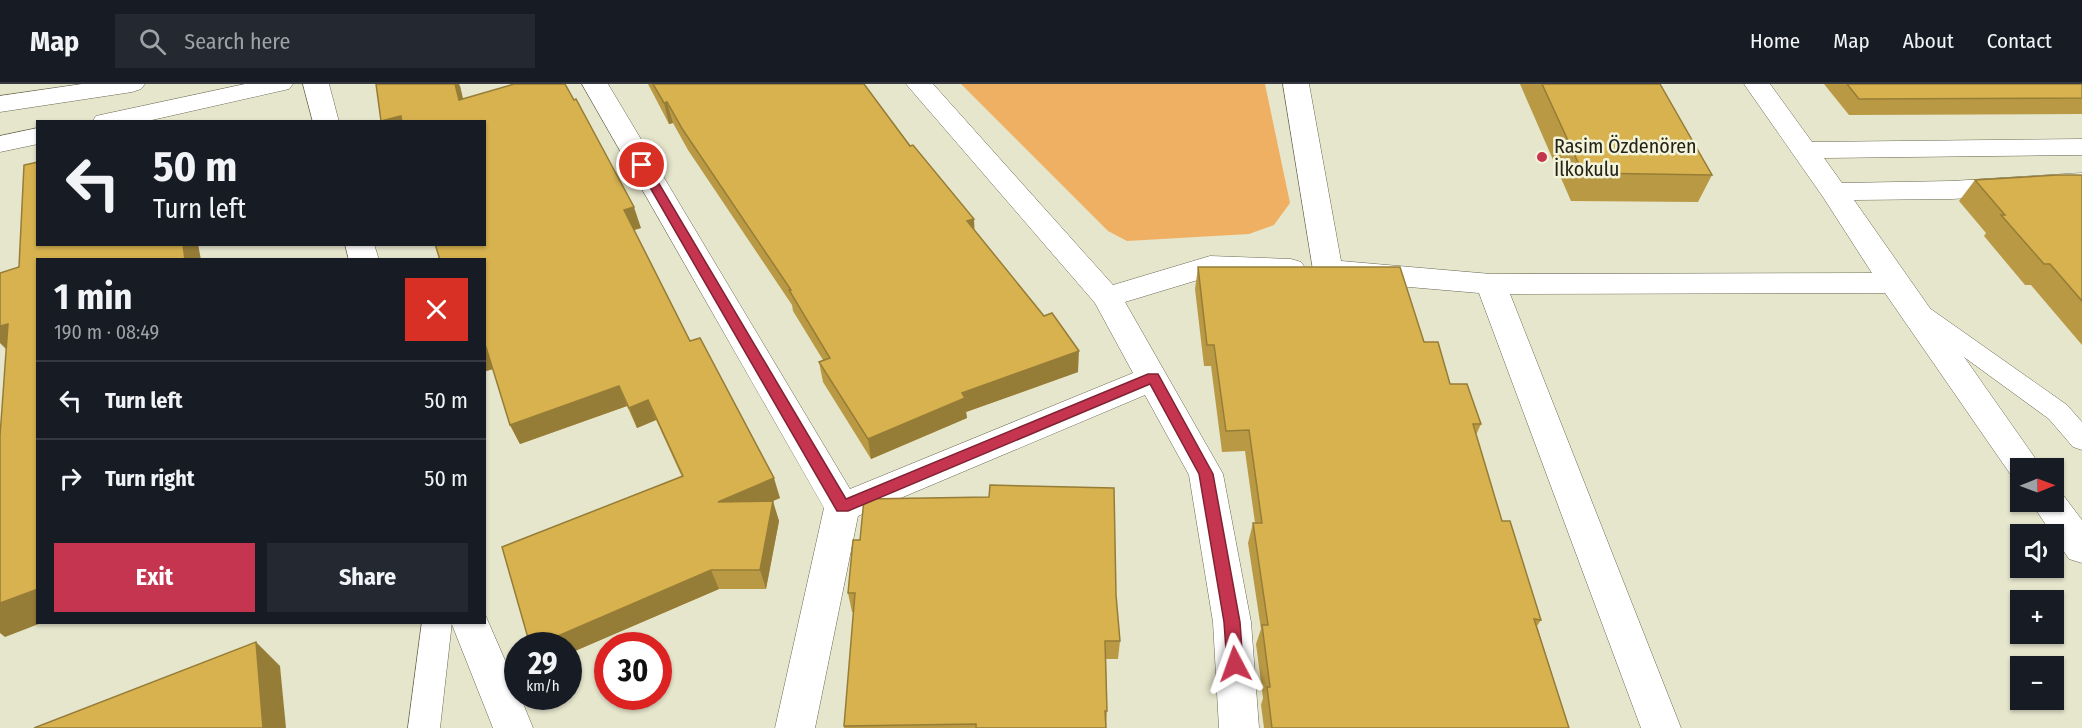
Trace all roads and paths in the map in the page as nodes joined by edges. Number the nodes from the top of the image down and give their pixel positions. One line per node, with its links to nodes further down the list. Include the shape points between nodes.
1 (4, 84): 9 (street, via 6,88)
2 (132, 84): 9 (street)
3 (280, 84): 11 (street)
4 (316, 84): 12 (street)
5 (595, 84): 24 (street)
6 (919, 84): 20 (street)
7 (1296, 84): 17 (street)
8 (1757, 84): 14 (street)
9 (42, 98): 10 (street)
10 (0, 104)
11 (114, 120)
12 (325, 120)
13 (2082, 147): 14 (street)
14 (1804, 150): 16 (street)
15 (2082, 182): 16 (street)
16 (1834, 192): 19 (street)
17 (1328, 270): 18 (street); 20 (street, via 1210,266)
18 (1491, 284): 19 (street); 33 (street)
19 (1902, 294): 22 (lane, via 2058,412); 23 (street)
20 (1107, 297): 21 (street)
21 (1153, 378): 24 (street); 32 (street, via 1206,474 1232,622)
22 (2082, 440)
23 (2018, 458)
24 (842, 507): 31 (street)
25 (2056, 512): 26 (street)
26 (2082, 548)
27 (437, 624): 29 (lane)
28 (471, 624): 30 (street)
29 (424, 728)
30 (513, 728)
31 (795, 728)
32 (1239, 728)
33 (1661, 728)

